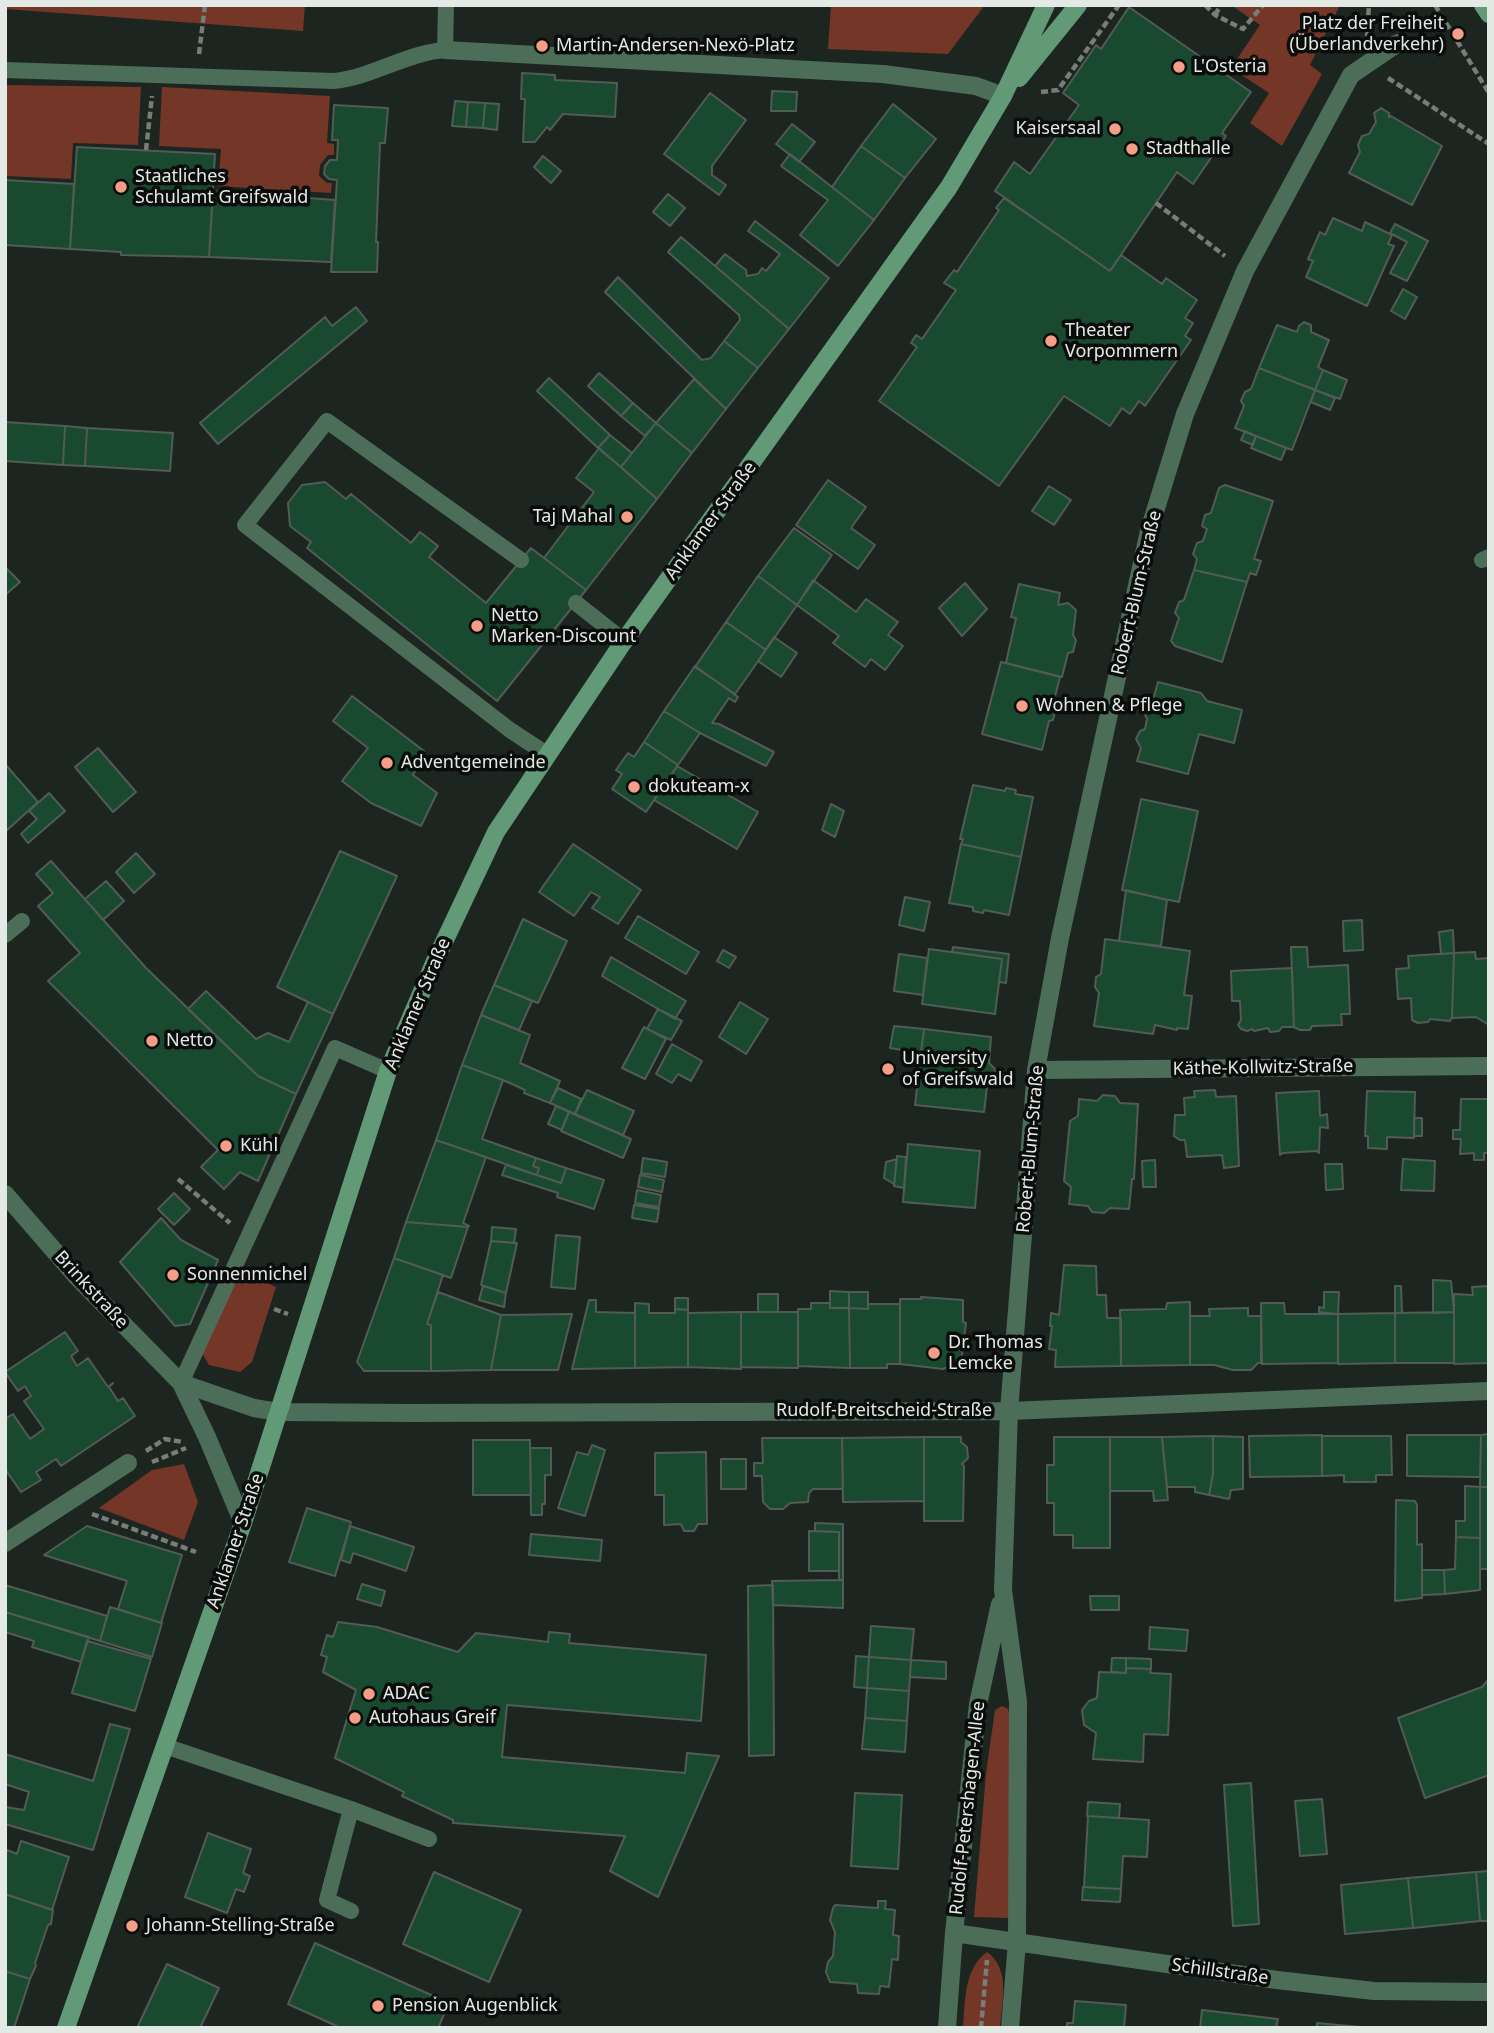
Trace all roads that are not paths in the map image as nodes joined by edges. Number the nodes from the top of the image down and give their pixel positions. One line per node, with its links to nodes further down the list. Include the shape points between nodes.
1 (446, 5): 7 (lane)
2 (1046, 5): 9 (main road, Anklamer Straße)
3 (1077, 5): 9 (main road, Anklamer Straße)
4 (1483, 5): 5 (main road)
5 (1489, 14)
6 (1398, 43): 17 (street, Robert-Blum-Straße, via 1351,75 1245,271 1185,414 1149,531 1060,938)
7 (446, 50): 8 (lane, via 334,81); 9 (street, via 883,74 976,86)
8 (5, 69)
9 (1003, 96): 12 (main road, Anklamer Straße, via 949,187)
10 (521, 560): 13 (lane, via 327,421 245,525)
11 (576, 603): 12 (lane)
12 (624, 641): 13 (main road, Anklamer Straße)
13 (548, 755): 18 (main road, Anklamer Straße, via 496,832)
14 (22, 921): 15 (lane)
15 (5, 935)
16 (1489, 1066): 17 (street, Käthe-Kollwitz-Straße)
17 (1036, 1070): 22 (street, Robert-Blum-Straße)
18 (388, 1071): 20 (lane, via 335,1048); 23 (main road, Anklamer Straße)
19 (5, 1194): 20 (street, Brinkstraße, via 77,1277)
20 (180, 1383): 23 (street, Brinkstraße, via 254,1409); 25 (street, Brinkstraße)
21 (1489, 1391): 22 (street, Rudolf-Breitscheid-Straße)
22 (1009, 1411): 23 (street, Rudolf-Breitscheid-Straße); 27 (street, Rudolf-Petershagen-Allee)
23 (278, 1412): 25 (main road, Anklamer Straße)
24 (128, 1463): 26 (street)
25 (243, 1523): 28 (main road, Anklamer Straße)
26 (5, 1543)
27 (1003, 1590): 32 (street, Rudolf-Petershagen-Allee, via 978,1704); 33 (street, Rudolf-Petershagen-Allee, via 1018,1702)
28 (165, 1746): 29 (lane); 35 (main road, Anklamer Straße)
29 (351, 1809): 30 (lane); 31 (lane, via 327,1900)
30 (429, 1839)
31 (351, 1911)
32 (954, 1933): 33 (street, Schillstraße); 36 (street, Rudolf-Petershagen-Allee)
33 (1017, 1942): 34 (street, Schillstraße, via 1374,1991); 37 (street, Rudolf-Petershagen-Allee)
34 (1489, 1992)
35 (66, 2028)
36 (947, 2028)
37 (1010, 2028)

